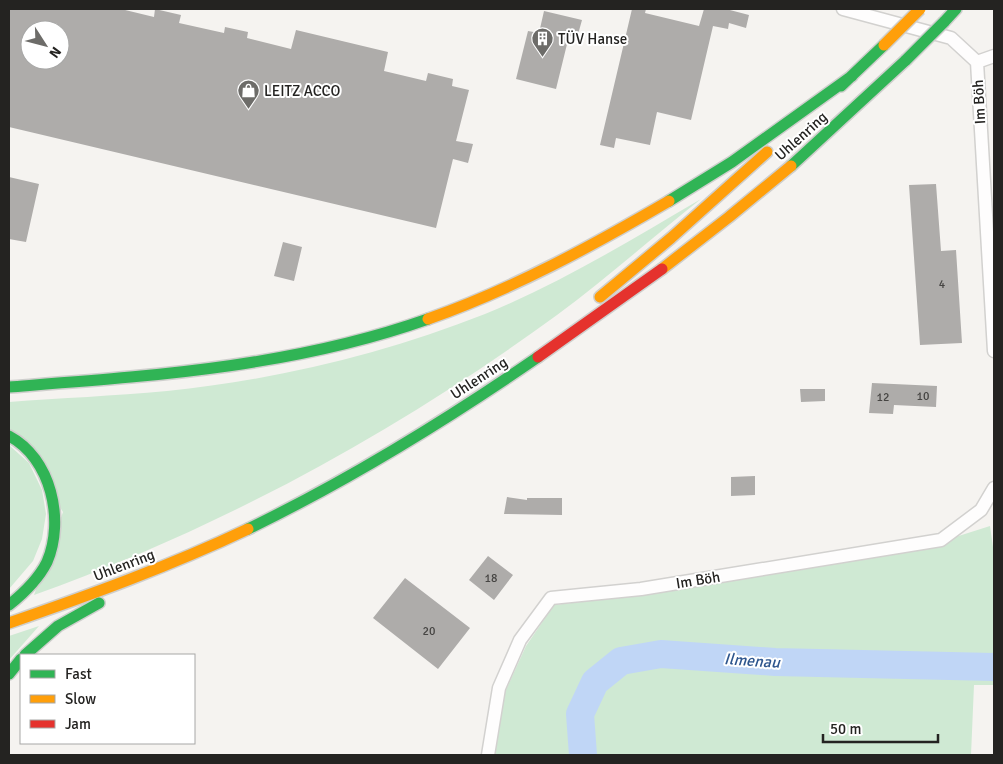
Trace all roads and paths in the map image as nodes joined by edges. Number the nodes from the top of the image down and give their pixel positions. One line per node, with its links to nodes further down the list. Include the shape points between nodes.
1 (843, 9): 5 (street, via 951,38)
2 (920, 9): 6 (highway, bridge)
3 (956, 9): 9 (highway, Uhlenring, bridge, via 906,60 783,173 621,299)
4 (994, 56): 5 (street)
5 (973, 58): 7 (street, Im Böh)
6 (852, 76): 8 (highway, via 750,150 644,216 536,274 418,322 344,345 269,361 164,375); 9 (highway, via 671,238)
7 (994, 350)
8 (9, 387)
9 (482, 395): 12 (highway, Uhlenring, via 311,497)
10 (9, 436): 13 (highway, via 35,458 50,486 56,514 54,541 44,567 24,595)
11 (994, 488): 18 (street, Im Böh, via 982,510 942,540 641,589 551,598 520,640 499,688)
12 (163, 567): 14 (highway, Uhlenring); 15 (highway, via 58,626)
13 (9, 605)
14 (9, 623)
15 (26, 654)
16 (20, 660): 17 (highway)
17 (9, 674)
18 (488, 755)

